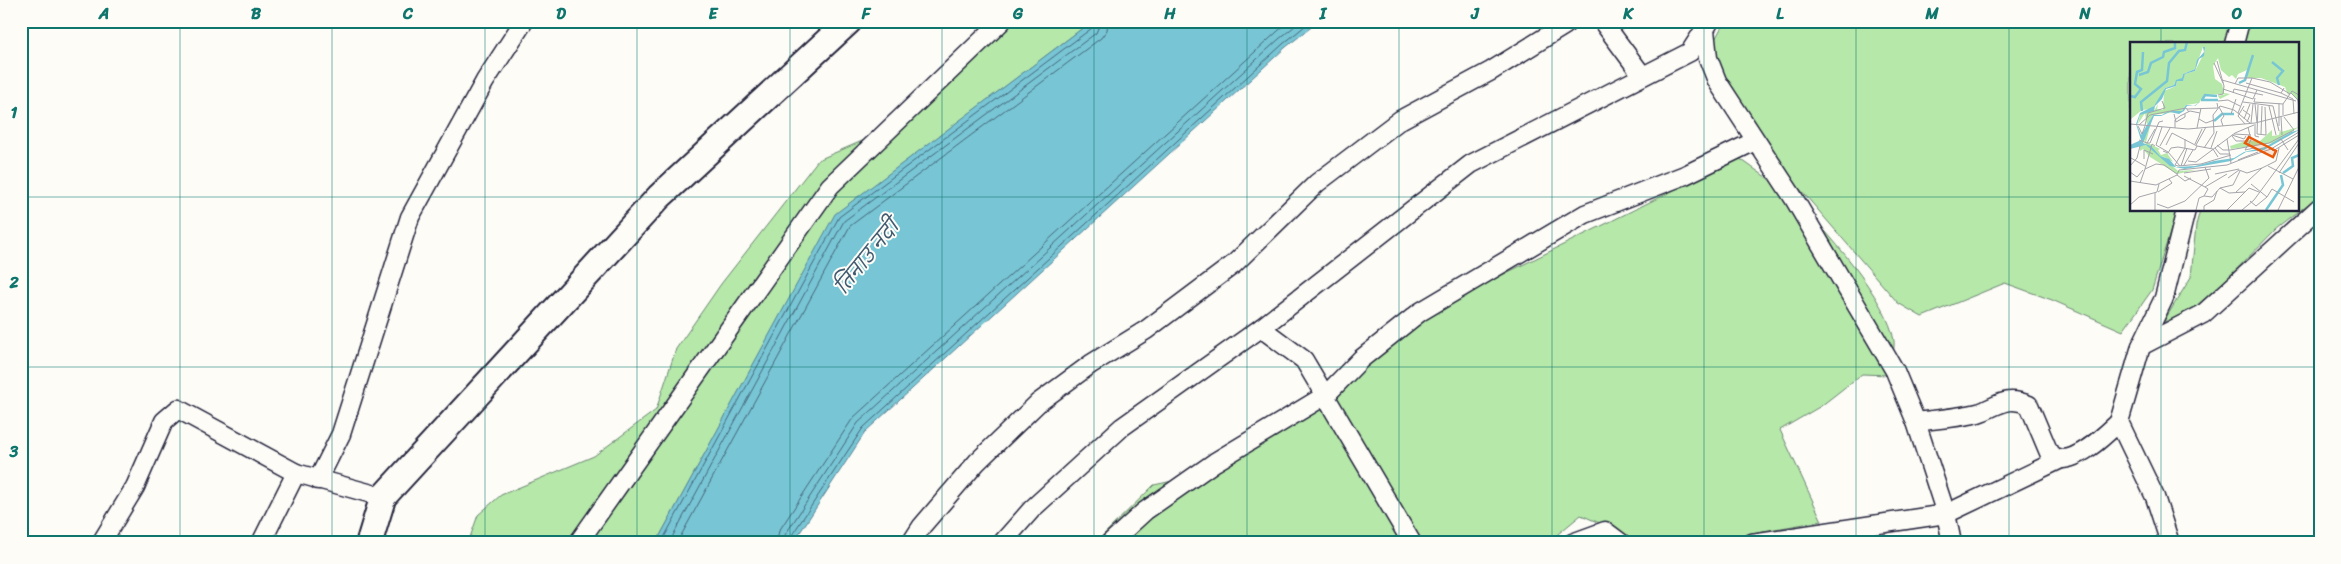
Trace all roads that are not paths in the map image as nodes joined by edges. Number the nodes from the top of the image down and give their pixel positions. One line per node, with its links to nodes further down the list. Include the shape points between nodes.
1 (524, 21): 20 (street, via 485,81 410,217 341,434)
2 (849, 21): 21 (street, via 659,197)
3 (1002, 21): 26 (street, via 830,186)
4 (1567, 21): 27 (street, via 1490,71 1400,120 1318,183 1234,264 1146,330 1091,364 1038,403 977,462)
5 (1602, 21): 9 (street)
6 (2240, 21): 8 (street)
7 (1707, 26): 9 (street, via 1690,52); 10 (street, via 1708,58 1717,82)
8 (2235, 42)
9 (1642, 75): 13 (street, via 1471,164)
10 (1755, 141): 15 (street, via 1685,175 1585,214 1474,278 1420,312 1361,359); 16 (street, via 1793,197 1895,371)
11 (2320, 207): 14 (street, via 2203,314)
12 (2186, 211): 14 (street, via 2164,298)
13 (1261, 328): 15 (street, via 1304,360); 28 (street, via 1122,427 1032,509)
14 (2141, 346): 17 (street)
15 (1326, 395): 29 (street, via 1207,468 1145,511); 30 (street)
16 (1916, 422): 18 (street, via 1978,412 2002,401 2017,400 2029,405 2050,455); 22 (street)
17 (2119, 422): 18 (street, via 2075,456); 35 (street, via 2155,497)
18 (2061, 459): 22 (street)
19 (296, 472): 20 (street); 23 (street, via 178,409 164,421 135,487); 24 (street)
20 (318, 480): 21 (street)
21 (383, 497): 25 (street)
22 (1946, 514): 33 (street); 34 (street)
23 (101, 543)
24 (261, 543)
25 (369, 543)
26 (578, 543)
27 (911, 543)
28 (1002, 543)
29 (1110, 543)
30 (1412, 543)
31 (1572, 543): 32 (street, via 1605,531)
32 (1621, 543)
33 (1752, 543)
34 (1952, 543)
35 (2170, 543)

